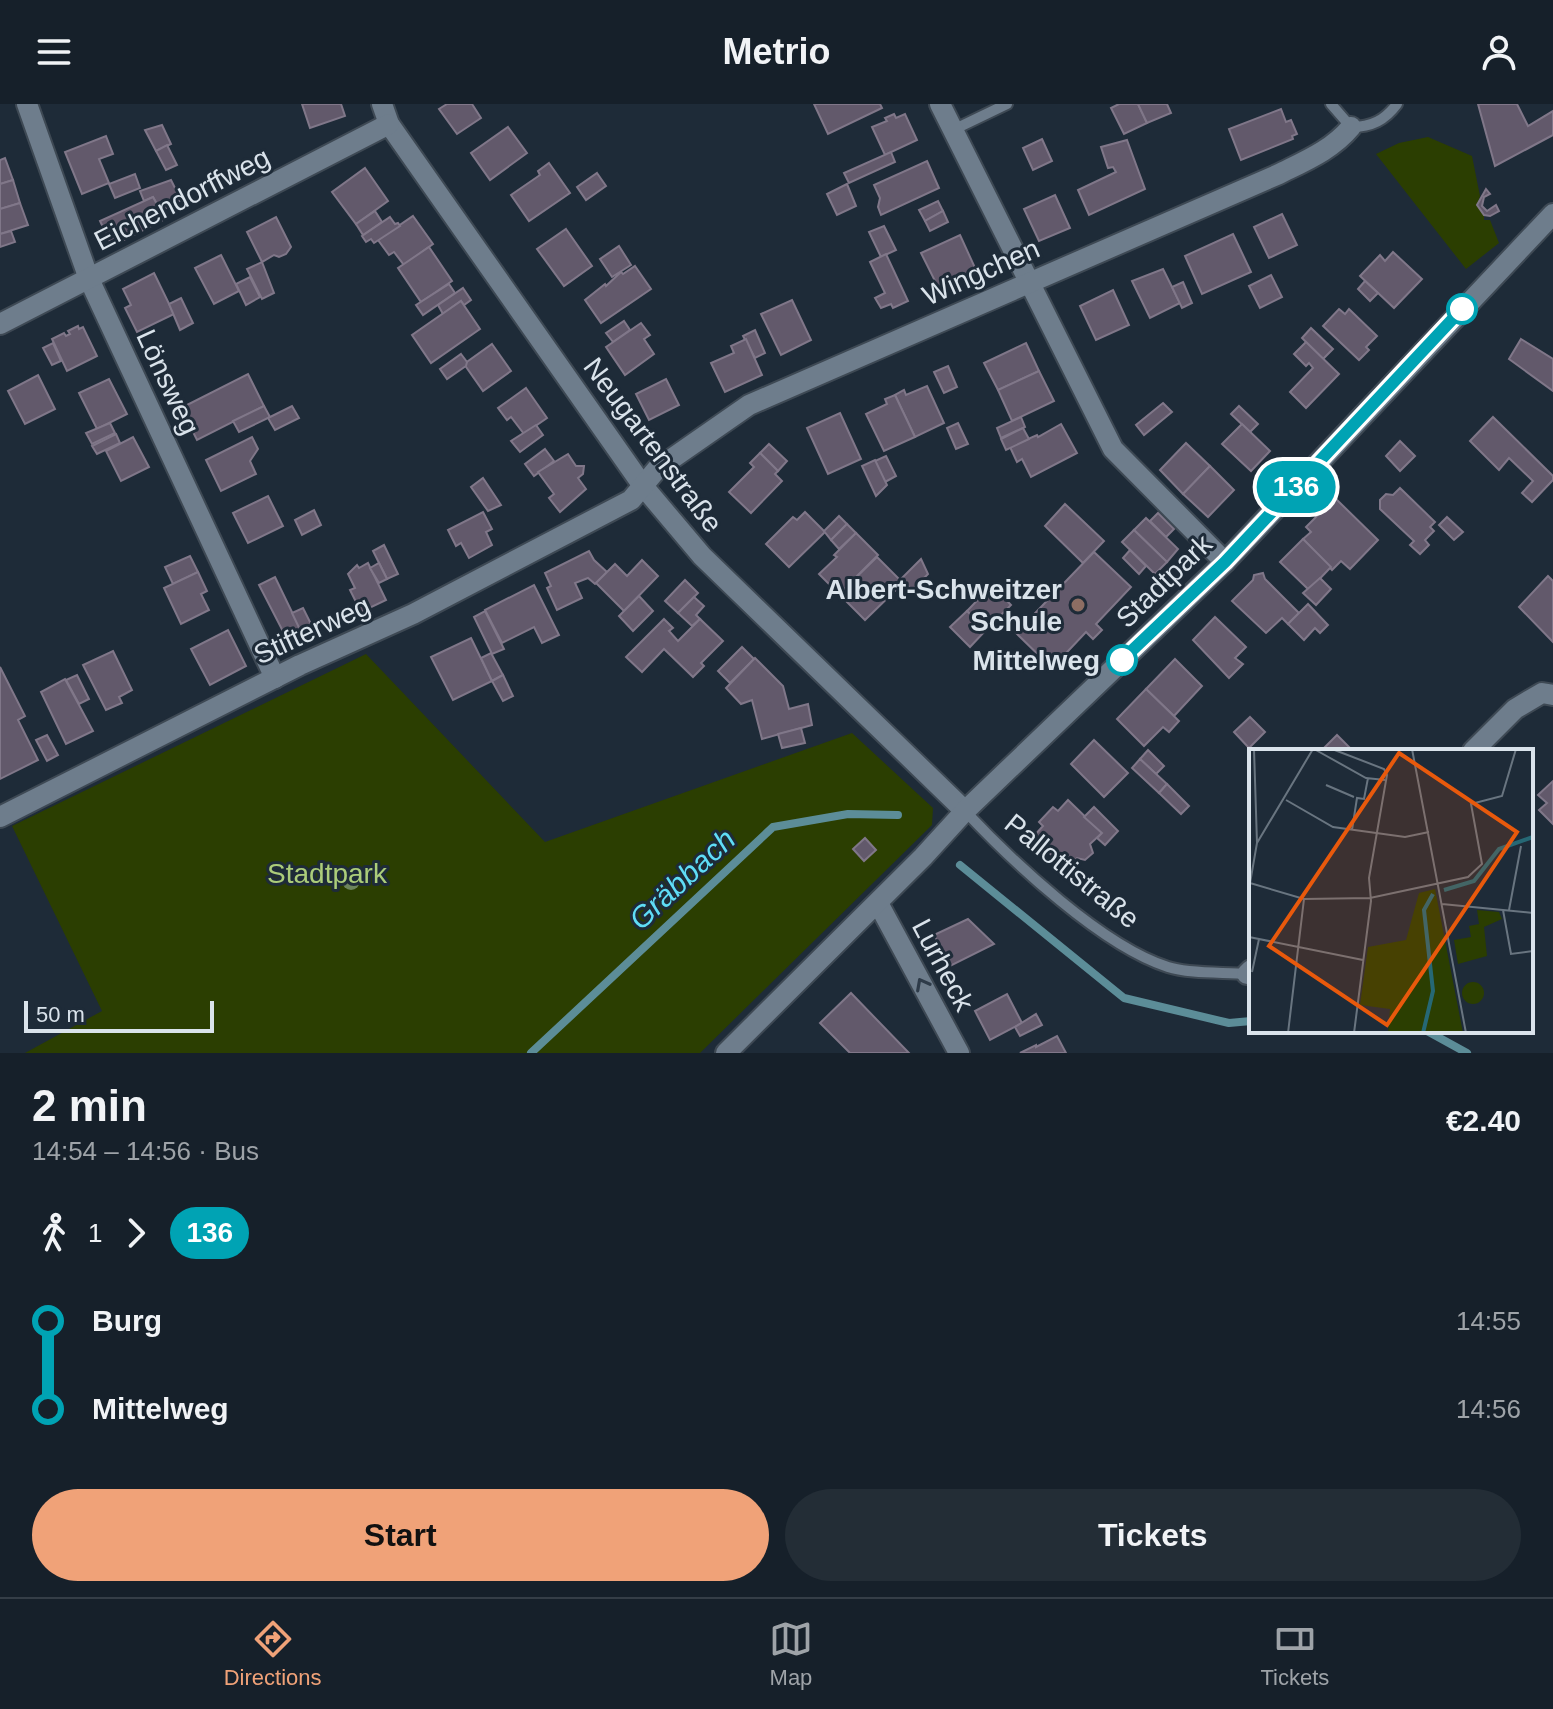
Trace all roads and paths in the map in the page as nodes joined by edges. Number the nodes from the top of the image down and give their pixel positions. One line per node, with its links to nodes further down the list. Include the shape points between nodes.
1 (27, 104): 11 (street, Lönsweg)
2 (382, 104): 7 (street, Neugartenstraße)
3 (940, 104): 9 (street)
4 (1007, 104): 9 (lane)
5 (1331, 104): 8 (lane)
6 (1397, 104): 8 (lane, via 1385,119)
7 (389, 124): 11 (street, Eichendorffweg); 14 (street, Neugartenstraße)
8 (1351, 127): 12 (street, Wingchen, via 1340,140 1279,174)
9 (953, 130): 12 (street)
10 (1553, 214): 15 (street, Stadtpark)
11 (89, 279): 13 (street, Eichendorffweg); 16 (street, Lönsweg)
12 (1029, 282): 14 (street, Wingchen, via 749,405 657,469); 15 (street, via 1113,449)
13 (0, 324)
14 (643, 486): 16 (street, Stifterweg, via 631,500 413,614); 19 (street, Neugartenstraße, via 702,556)
15 (1225, 562): 19 (street, Stadtpark)
16 (275, 678): 20 (street, Stifterweg)
17 (1553, 695): 18 (street, via 1542,693 1515,709)
18 (1475, 749)
19 (965, 811): 21 (street, Stadtpark); 22 (lane, Pallottistraße, via 1120,946 1170,968)
20 (0, 817)
21 (878, 903): 23 (street, Stadtpark); 24 (street, Lurheck, one-way to 21)
22 (1249, 972)
23 (726, 1053)
24 (959, 1053)

